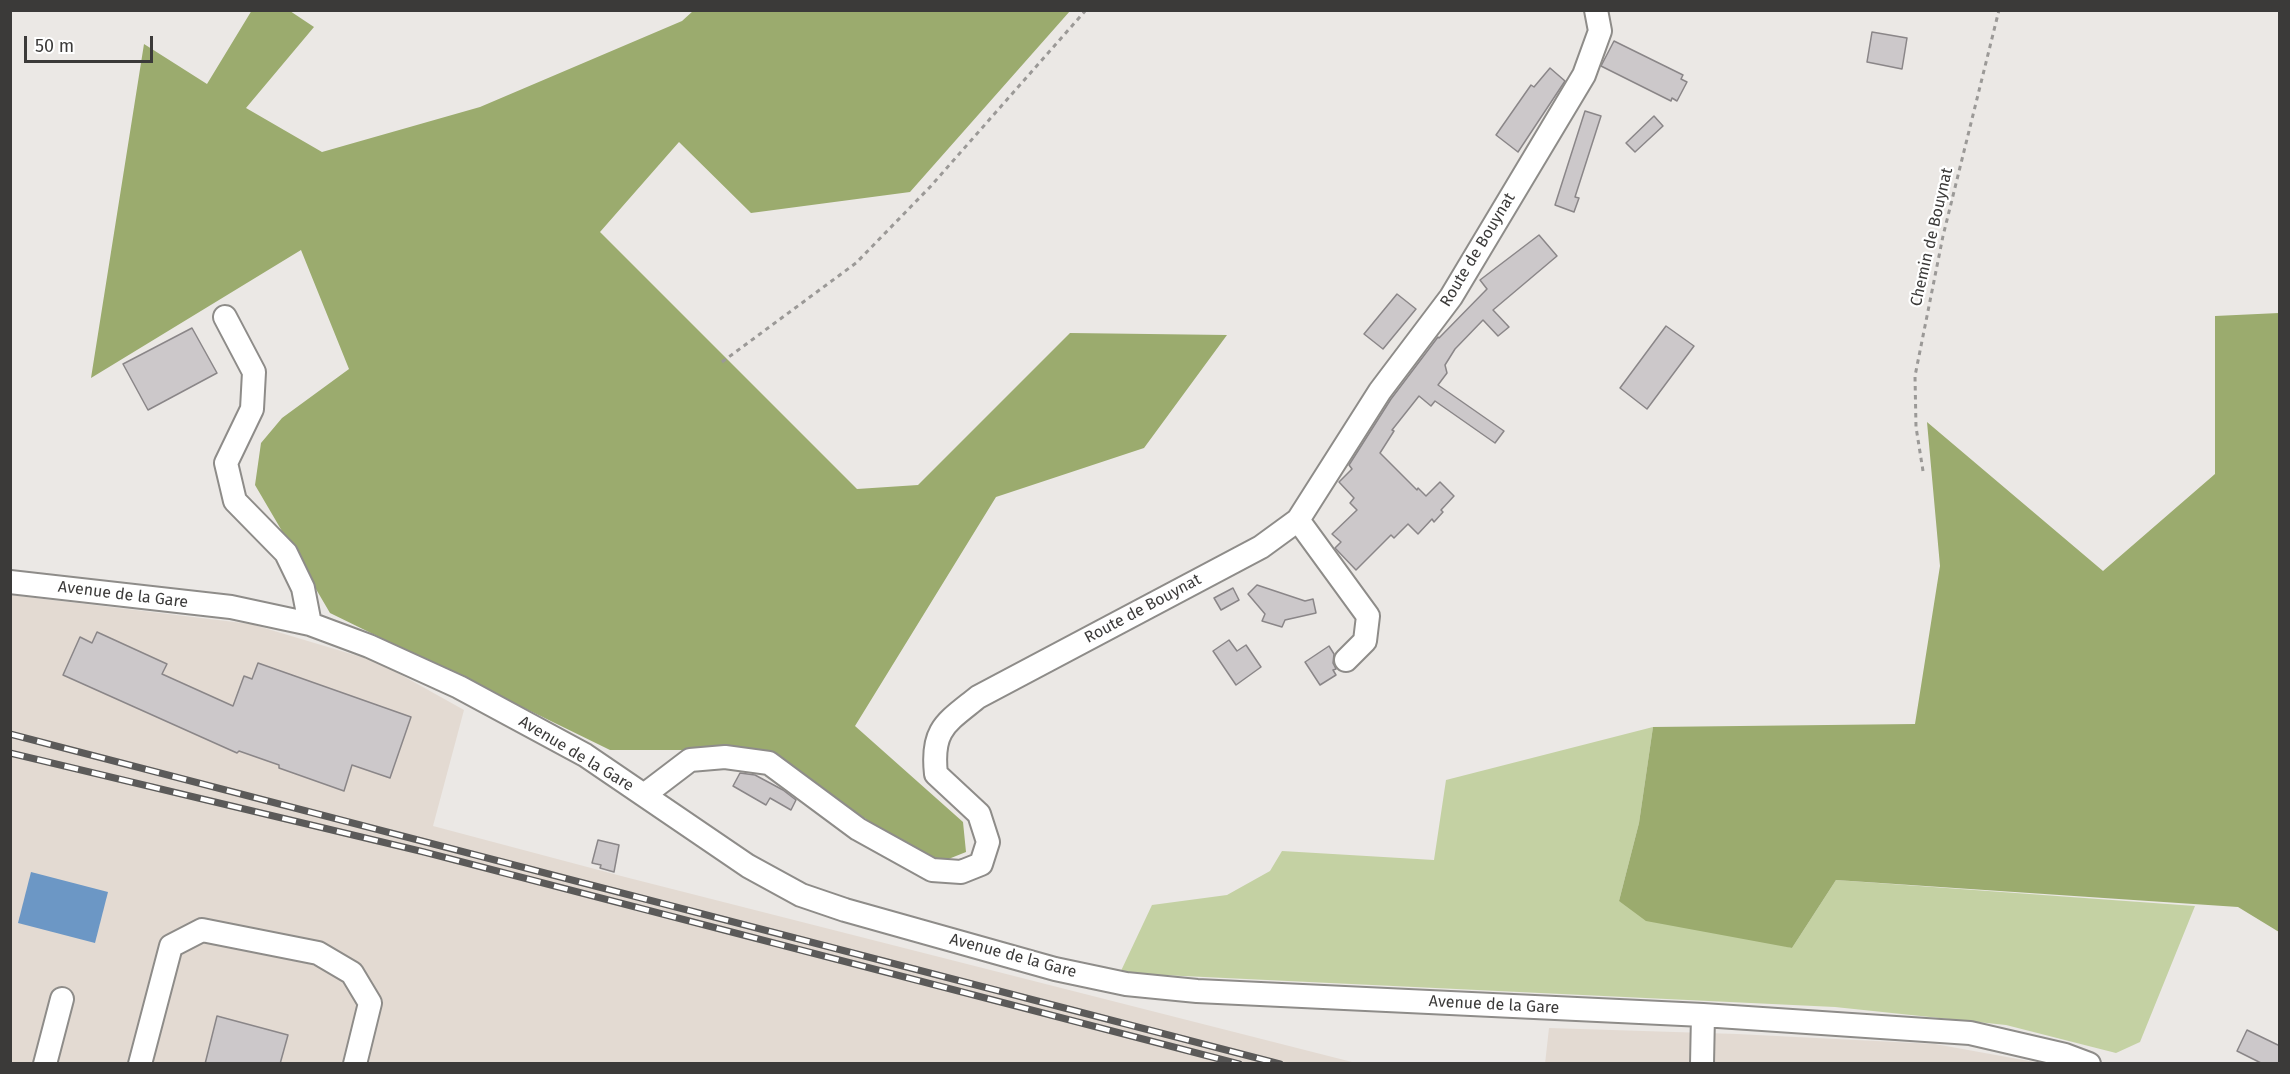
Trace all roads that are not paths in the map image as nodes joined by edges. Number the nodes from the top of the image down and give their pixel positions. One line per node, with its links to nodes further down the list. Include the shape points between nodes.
1 (1596, 10): 3 (street, Route de Bouynat, via 1600,31 1584,75 1451,297 1380,391)
2 (225, 316): 5 (street, via 254,372 252,409 226,463 235,501 286,553 303,588)
3 (1298, 520): 6 (street, via 1368,616 1365,641); 7 (street, Route de Bouynat, via 1260,547 978,697 943,725 934,751 936,774 979,814 988,842 981,864 961,872 932,870 858,829 769,763 725,757 690,760)
4 (10, 582): 5 (street, Avenue de la Gare, via 231,608)
5 (310, 624): 7 (street, Avenue de la Gare, via 459,687 585,755)
6 (1346, 660)
7 (644, 795): 9 (street, Avenue de la Gare, via 748,866 801,895 1044,966 1116,982 1197,991)
8 (62, 999): 10 (street)
9 (1702, 1015): 13 (street); 14 (street, Avenue de la Gare, via 1970,1033)
10 (45, 1064)
11 (140, 1064): 12 (street, via 171,946 202,930 318,953 352,973 370,1003)
12 (355, 1064)
13 (1702, 1064)
14 (2089, 1064)

